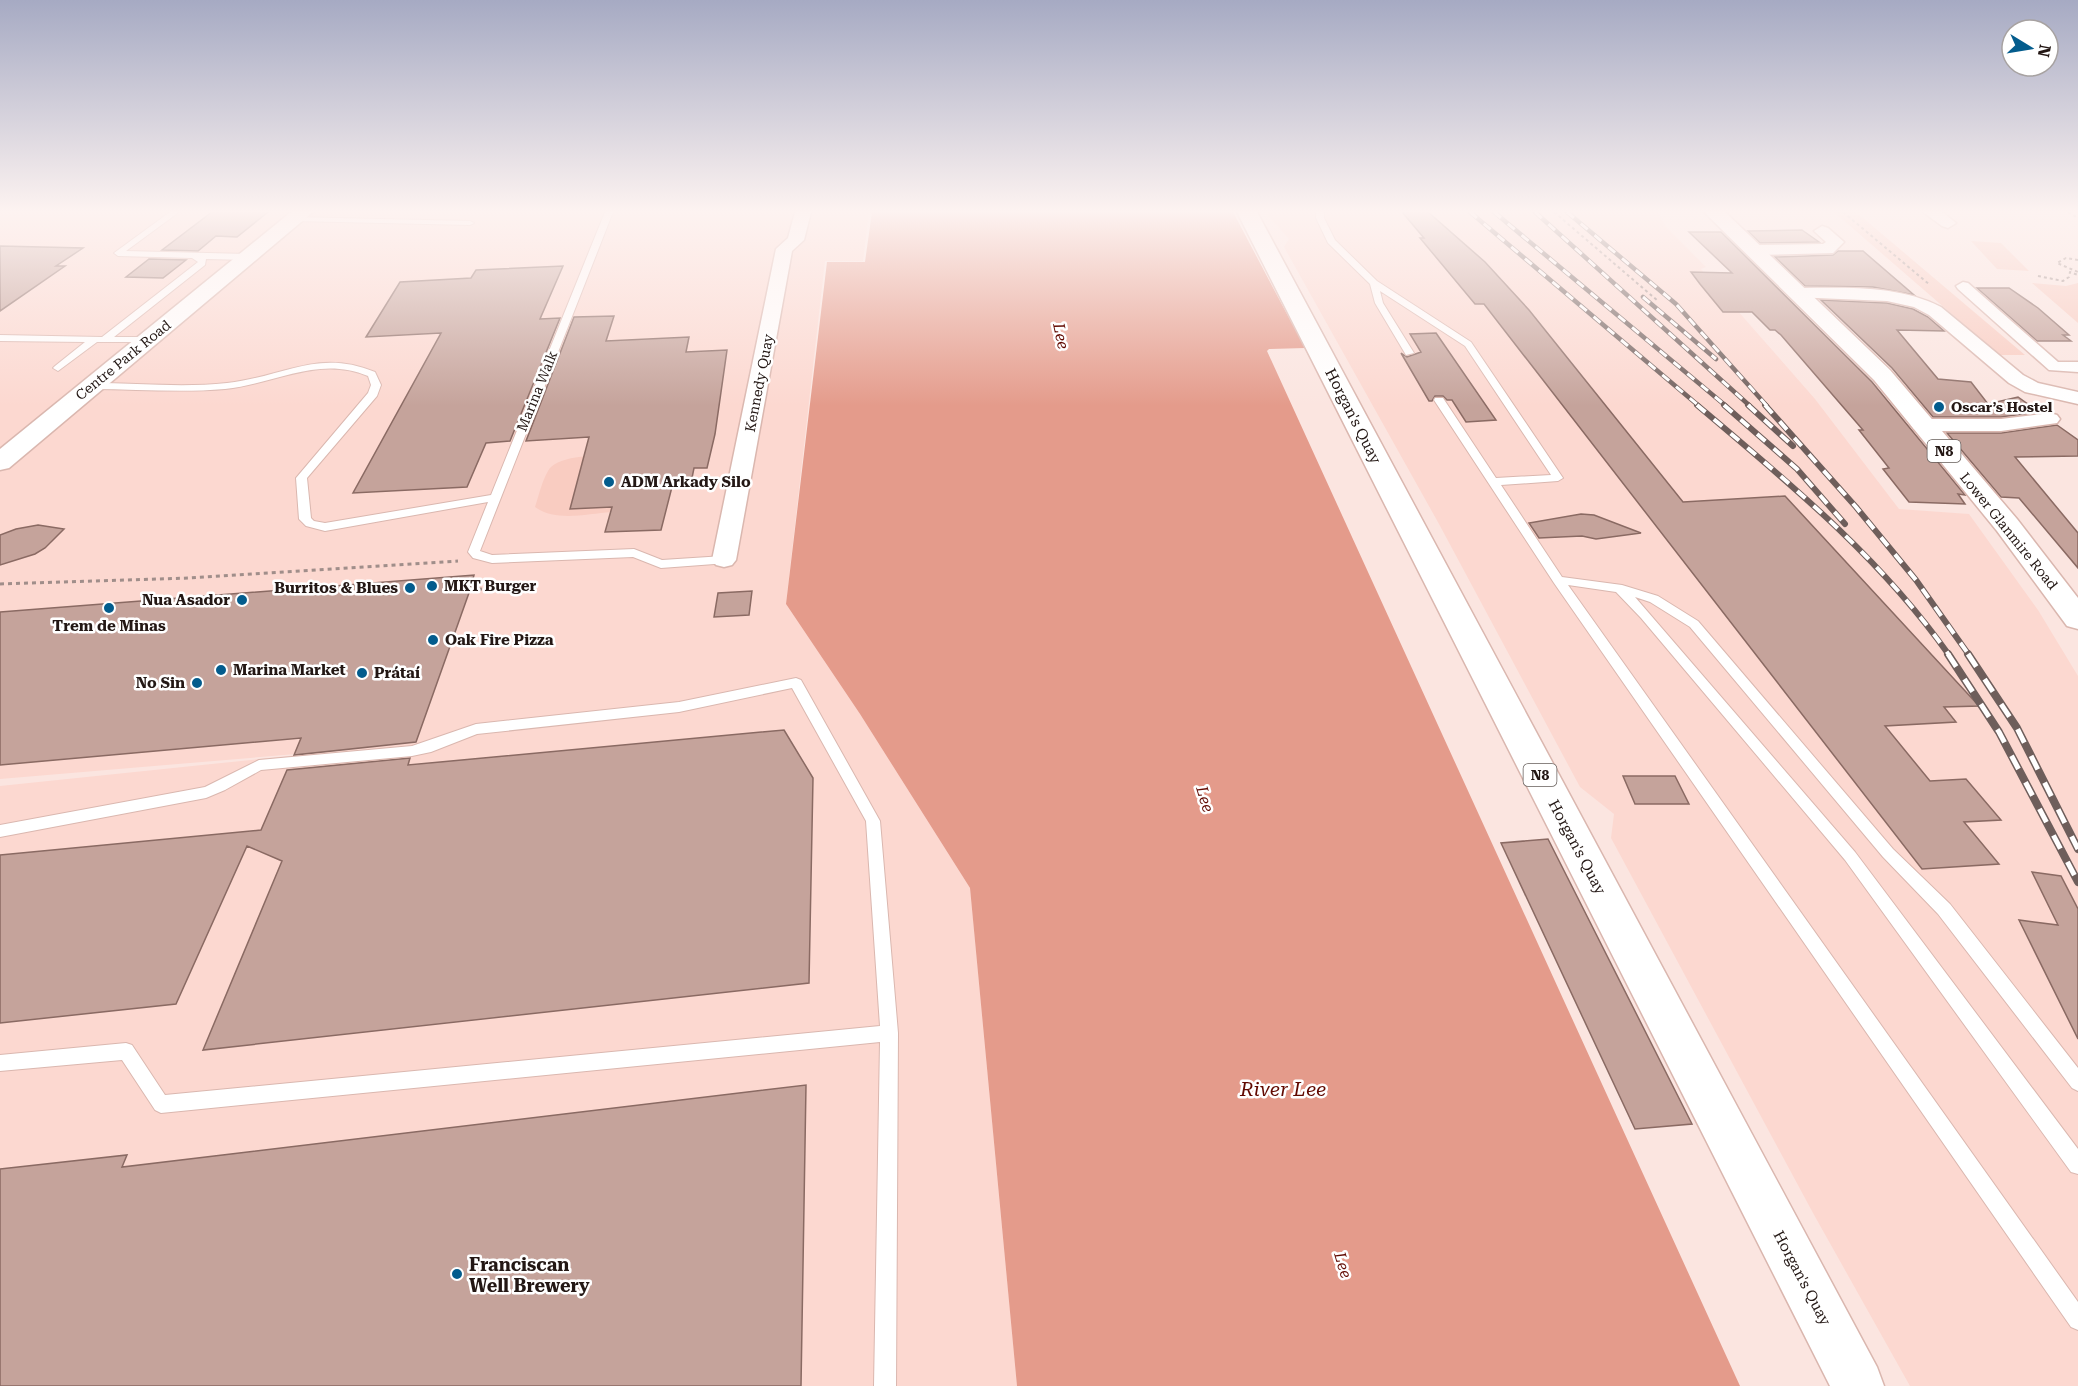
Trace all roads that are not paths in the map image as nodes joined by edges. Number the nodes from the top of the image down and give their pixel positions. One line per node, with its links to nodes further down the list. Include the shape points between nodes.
1 (184, 277): 12 (lane)
2 (224, 277): 13 (main road, Centre Park Road)
3 (583, 277): 24 (lane, Marina Walk)
4 (779, 277): 25 (street, Kennedy Quay)
5 (1281, 277): 36 (main road, Horgan's Quay / N8)
6 (1367, 277): 8 (lane)
7 (1783, 277): 10 (main road, Lower Glanmire Road / N8)
8 (1374, 284): 14 (lane, via 1379,303); 23 (lane, via 1468,344 1558,478)
9 (1963, 285): 15 (street, via 2054,367)
10 (1800, 293): 18 (street, via 1866,295 1928,306 1960,327 2016,380 2032,388); 21 (main road, Lower Glanmire Road / N8, via 1882,375)
11 (0, 338): 12 (lane)
12 (100, 339): 13 (lane); 16 (lane)
13 (148, 340): 17 (main road, Centre Park Road)
14 (1409, 353)
15 (2078, 367)
16 (58, 368)
17 (92, 386): 22 (main road, Centre Park Road); 24 (lane, via 230,386 318,366 353,365 372,374 376,385 373,394 301,478 305,519 310,524 325,527)
18 (2078, 398)
19 (1439, 400): 23 (lane)
20 (2050, 419): 21 (street, via 2001,425)
21 (1921, 425): 28 (main road, Lower Glanmire Road / N8, via 2007,525)
22 (0, 462)
23 (1492, 482): 26 (lane)
24 (494, 498): 25 (lane, Marina Walk, via 474,552 477,555 492,559 634,553 661,564)
25 (724, 560)
26 (1558, 580): 27 (lane); 34 (lane)
27 (1620, 589): 32 (lane, via 1654,599 1694,624 1888,853 1944,909); 33 (lane, via 1850,856)
28 (2078, 619)
29 (0, 831): 30 (lane, via 206,792 259,765 412,751 476,729 679,707 796,683 873,821)
30 (890, 1033): 31 (lane, via 161,1104 126,1051); 35 (lane)
31 (0, 1063)
32 (2078, 1082)
33 (2078, 1166)
34 (2078, 1320)
35 (885, 1386)
36 (1858, 1386)

